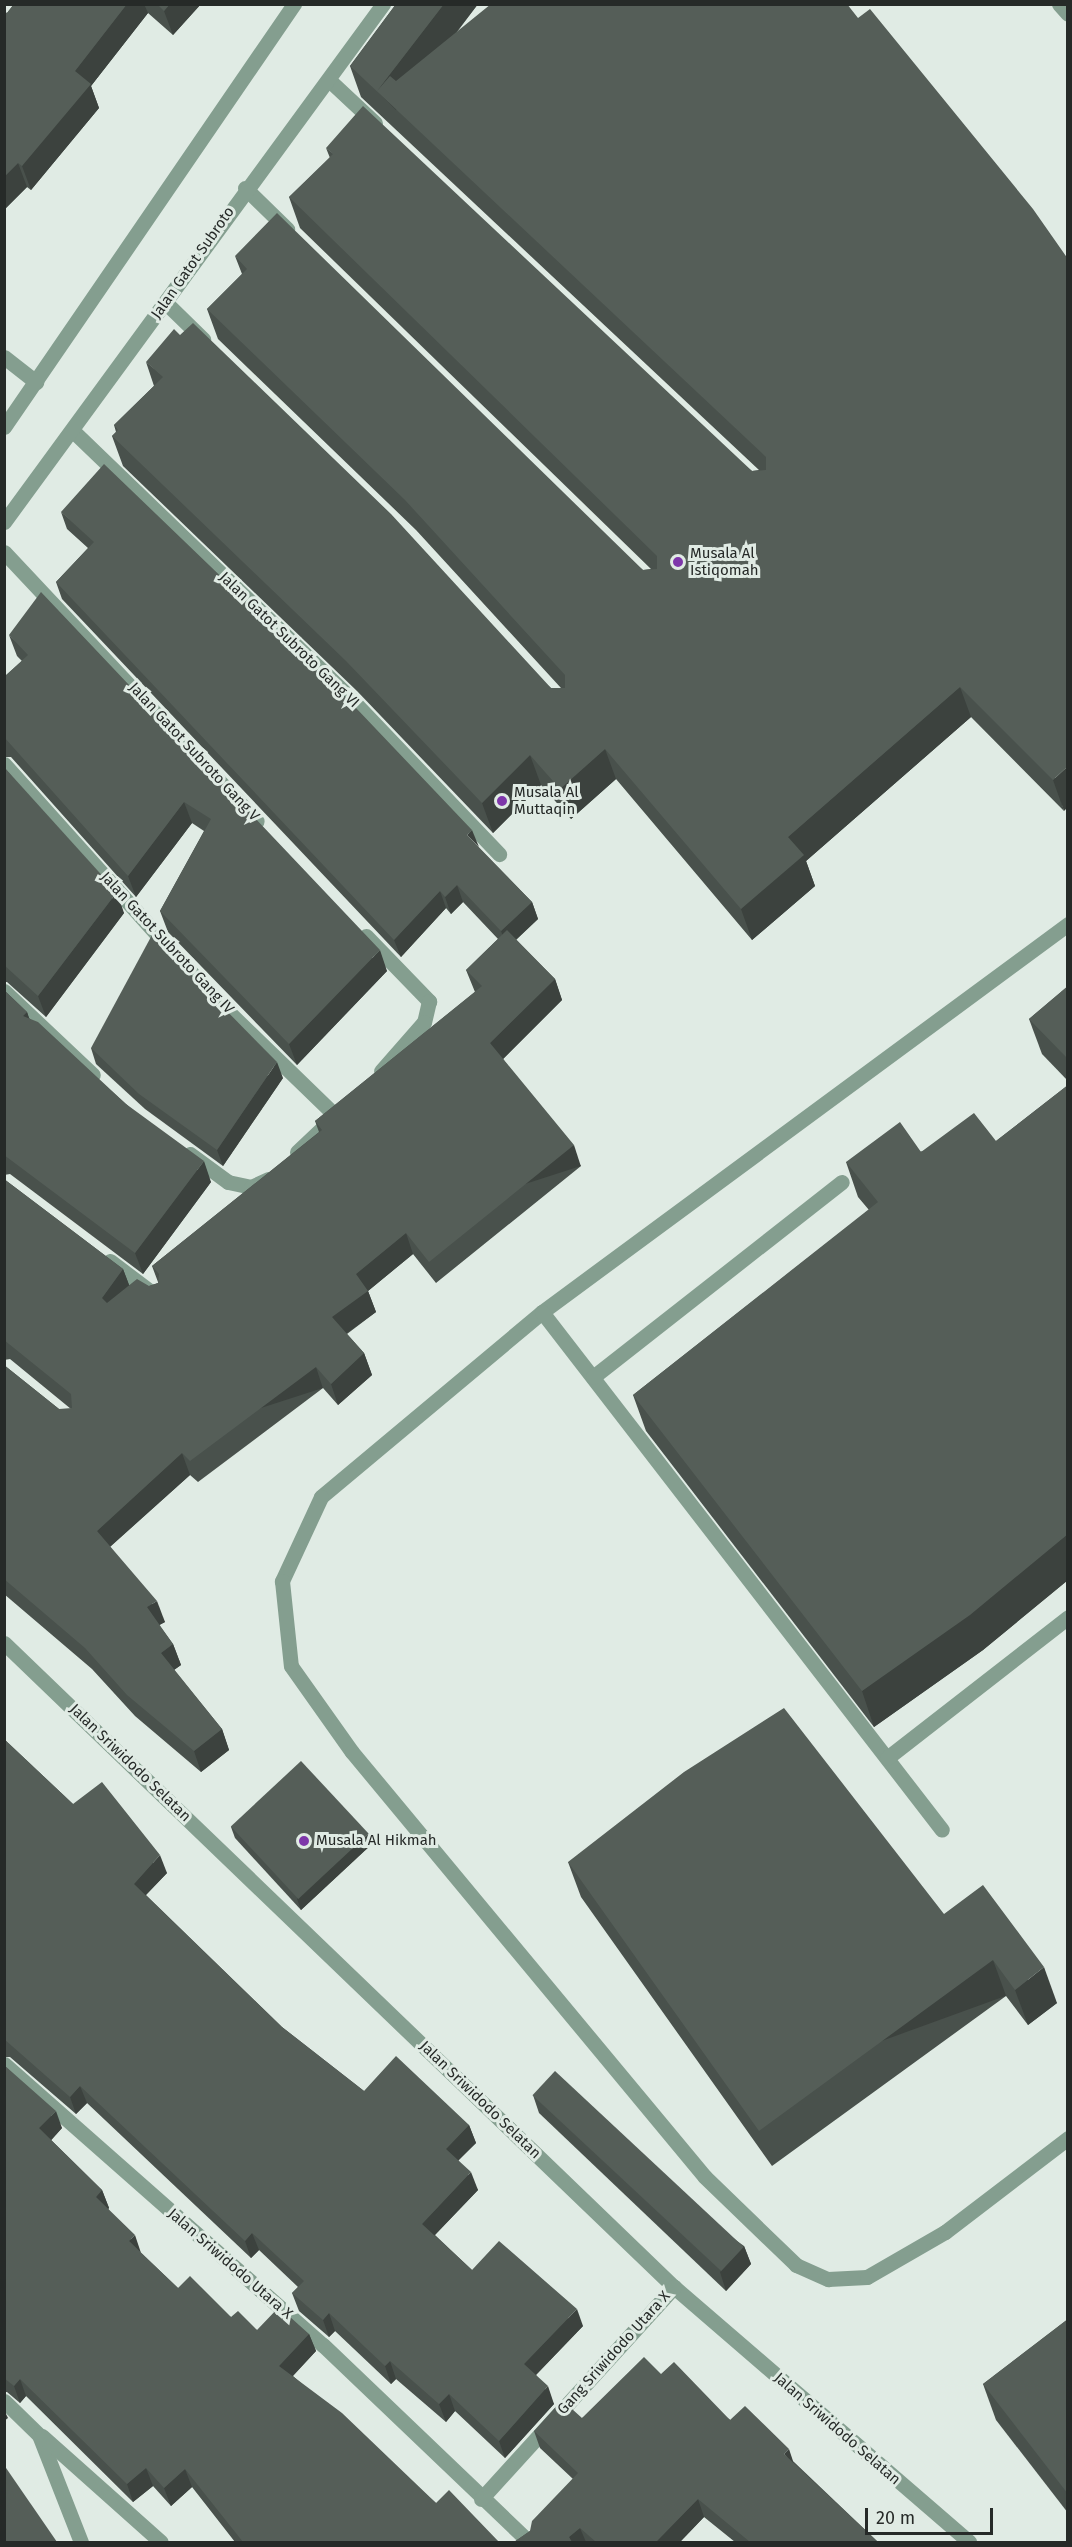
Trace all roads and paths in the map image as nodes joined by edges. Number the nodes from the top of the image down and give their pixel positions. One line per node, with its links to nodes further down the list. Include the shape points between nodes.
1 (294, 4): 12 (street)
2 (383, 4): 5 (street, Jalan Gatot Subroto)
3 (1059, 4): 4 (street)
4 (1068, 14)
5 (328, 80): 6 (street); 7 (street, Jalan Gatot Subroto)
6 (389, 137)
7 (245, 188): 8 (street); 9 (street, Jalan Gatot Subroto)
8 (296, 238)
9 (166, 303): 10 (street); 14 (street, Jalan Gatot Subroto)
10 (216, 352)
11 (4, 357): 12 (street)
12 (36, 382): 13 (street)
13 (4, 427)
14 (73, 431): 15 (street, Jalan Gatot Subroto); 19 (street, Jalan Gatot Subroto Gang VI, via 351,698)
15 (4, 522)
16 (4, 552): 18 (street, Jalan Gatot Subroto Gang V)
17 (4, 764): 25 (street, Jalan Gatot Subroto Gang IV, via 212,996 340,1112 264,1182 251,1187 228,1182)
18 (266, 830)
19 (498, 854)
20 (352, 921): 23 (street, via 429,1000 424,1022)
21 (1068, 924): 29 (street)
22 (4, 991): 24 (street)
23 (369, 1083)
24 (104, 1087)
25 (174, 1143)
26 (842, 1182): 30 (street)
27 (94, 1250): 28 (street)
28 (158, 1298)
29 (542, 1312): 30 (street); 36 (street, via 321,1497 282,1581 291,1666 352,1752 584,2034 705,2177 796,2265 828,2279 867,2277 945,2232)
30 (592, 1377): 33 (street)
31 (1068, 1617): 33 (street)
32 (4, 1642): 37 (street, Jalan Sriwidodo Selatan)
33 (887, 1758): 34 (street)
34 (942, 1830)
35 (4, 2064): 40 (street, Jalan Sriwidodo Utara X, via 322,2345)
36 (1068, 2138)
37 (674, 2287): 40 (street, Gang Sriwidodo Utara X); 44 (street, Jalan Sriwidodo Selatan)
38 (4, 2401): 39 (street)
39 (39, 2434): 41 (street); 42 (street)
40 (481, 2499): 43 (street, Jalan Sriwidodo Utara X)
41 (81, 2542)
42 (161, 2542)
43 (530, 2542)
44 (969, 2542)

